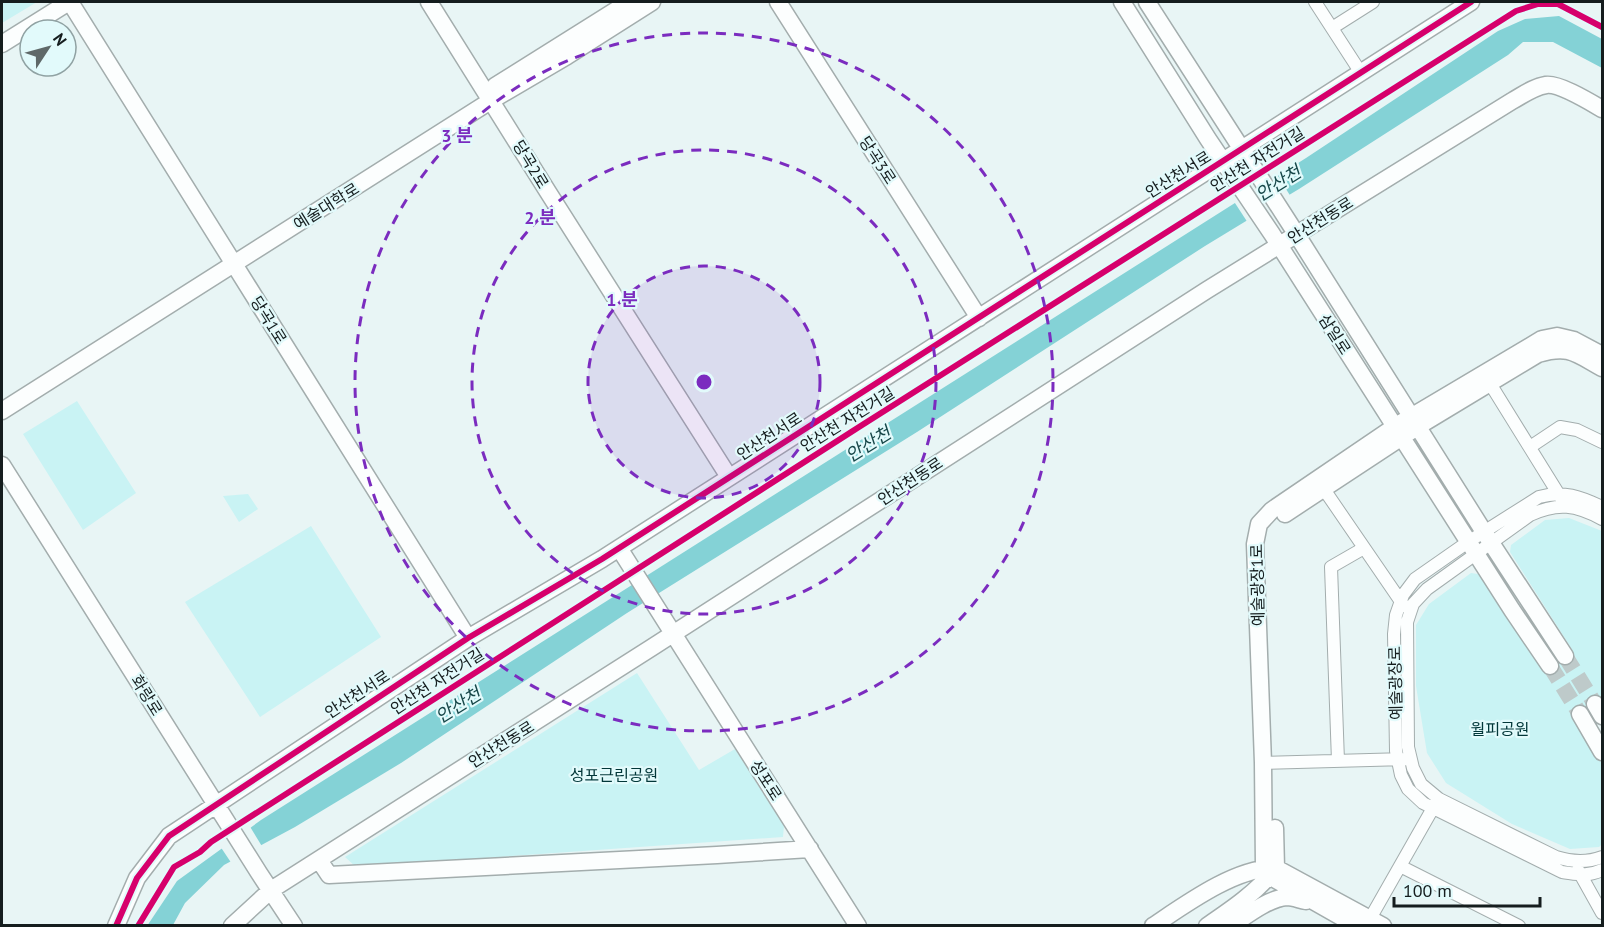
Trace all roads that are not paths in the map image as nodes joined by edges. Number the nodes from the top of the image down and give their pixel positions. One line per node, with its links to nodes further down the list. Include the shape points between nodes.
1 (69, 2): 12 (street); 20 (street, 당곡1로)
2 (429, 2): 14 (street, 당곡2로)
3 (629, 2): 14 (street, 예술대학로)
4 (652, 2): 14 (street, 예술대학로, via 567,56)
5 (778, 2): 21 (street, 당곡3로)
6 (1122, 2): 17 (street, 삼일로)
7 (1147, 2): 16 (street, 삼일로)
8 (1315, 2): 11 (street)
9 (1373, 2): 11 (street)
10 (1471, 2): 13 (street, 안산천서로)
11 (1332, 28): 13 (street)
12 (2, 44)
13 (1361, 73): 16 (street, 안산천서로)
14 (489, 96): 20 (street, 예술대학로); 32 (street, 당곡2로)
15 (1602, 109): 18 (street, 안산천동로, via 1549,84 1533,89)
16 (1242, 150): 17 (street, 안산천서로); 18 (street, 삼일로)
17 (1223, 162): 19 (street, 삼일로); 21 (street, 안산천서로)
18 (1293, 229): 19 (street, 안산천동로); 27 (street, 삼일로)
19 (1275, 240): 28 (street, 삼일로); 44 (street, 안산천동로)
20 (231, 260): 25 (street, 예술대학로); 26 (street, 예술대학로); 45 (street, 당곡1로)
21 (979, 318): 32 (street, 안산천서로)
22 (1602, 355): 24 (street, 예술광장1로, via 1557,336 1542,339)
23 (1602, 368): 24 (street, 예술광장1로, via 1569,350 1553,349)
24 (1487, 378): 27 (street, 예술광장1로); 30 (street)
25 (2, 398)
26 (2, 411)
27 (1414, 422): 28 (street, 예술광장1로); 38 (street, 삼일로)
28 (1398, 433): 33 (street, 예술광장1로); 40 (street, 삼일로)
29 (1602, 442): 30 (street, via 1560,427)
30 (1530, 447): 34 (street)
31 (2, 465): 54 (street, 화랑로)
32 (729, 477): 41 (street, 안산천서로)
33 (1321, 484): 39 (street); 53 (street, 예술광장1로, via 1274,522 1264,544)
34 (1559, 495): 35 (street); 36 (street, 예술광장로, via 1582,497); 38 (street, 예술광장로, via 1539,497)
35 (1566, 506): 37 (street, 예술광장로); 38 (street, 예술광장로, via 1545,508)
36 (1602, 507)
37 (1602, 519)
38 (1487, 537): 40 (street, 예술광장로); 46 (street, 삼일로)
39 (1364, 548): 42 (street); 52 (street, via 1331,567)
40 (1472, 548): 42 (street, 예술광장로, via 1415,579); 43 (street, 예술광장로, via 1413,604); 47 (street, 삼일로)
41 (623, 555): 44 (street, 성포로); 45 (street, 안산천서로)
42 (1401, 602): 43 (street); 51 (street, 예술광장로, via 1394,633)
43 (1410, 615): 50 (street, 예술광장로, via 1407,622)
44 (673, 634): 56 (street, 성포로); 58 (street, 안산천동로)
45 (468, 638): 54 (street, 안산천서로)
46 (1565, 656)
47 (1550, 666)
48 (1580, 714): 49 (street)
49 (1602, 752)
50 (1411, 758): 51 (street); 55 (street, 예술광장로, via 1421,784)
51 (1397, 759): 52 (street); 55 (street, 예술광장로, via 1408,789 1423,803)
52 (1338, 761): 53 (street)
53 (1268, 763): 62 (street, 예술광장1로)
54 (216, 804): 64 (street, 화랑로); 68 (street, 안산천서로, via 169,836 136,878)
55 (1436, 804): 59 (street, 예술광장로); 60 (street); 63 (street, 예술광장로, via 1562,872)
56 (810, 849): 58 (street, via 329,875); 71 (street, 성포로)
57 (1602, 857): 59 (street)
58 (319, 860): 64 (street, 안산천동로)
59 (1573, 862): 63 (street)
60 (1400, 866): 67 (street); 75 (street)
61 (1602, 870): 63 (street, 예술광장로)
62 (1270, 871): 65 (street); 67 (street); 72 (street, via 1222,883); 73 (street, via 1237,906)
63 (1580, 875): 66 (street)
64 (271, 890): 69 (street, 안산천동로); 70 (street, 화랑로)
65 (1323, 906): 67 (street); 74 (street, via 1288,897 1271,902)
66 (1602, 913)
67 (1369, 924)
68 (116, 926)
69 (232, 926)
70 (294, 926)
71 (858, 926)
72 (1153, 926)
73 (1207, 926)
74 (1231, 926)
75 (1519, 926)

